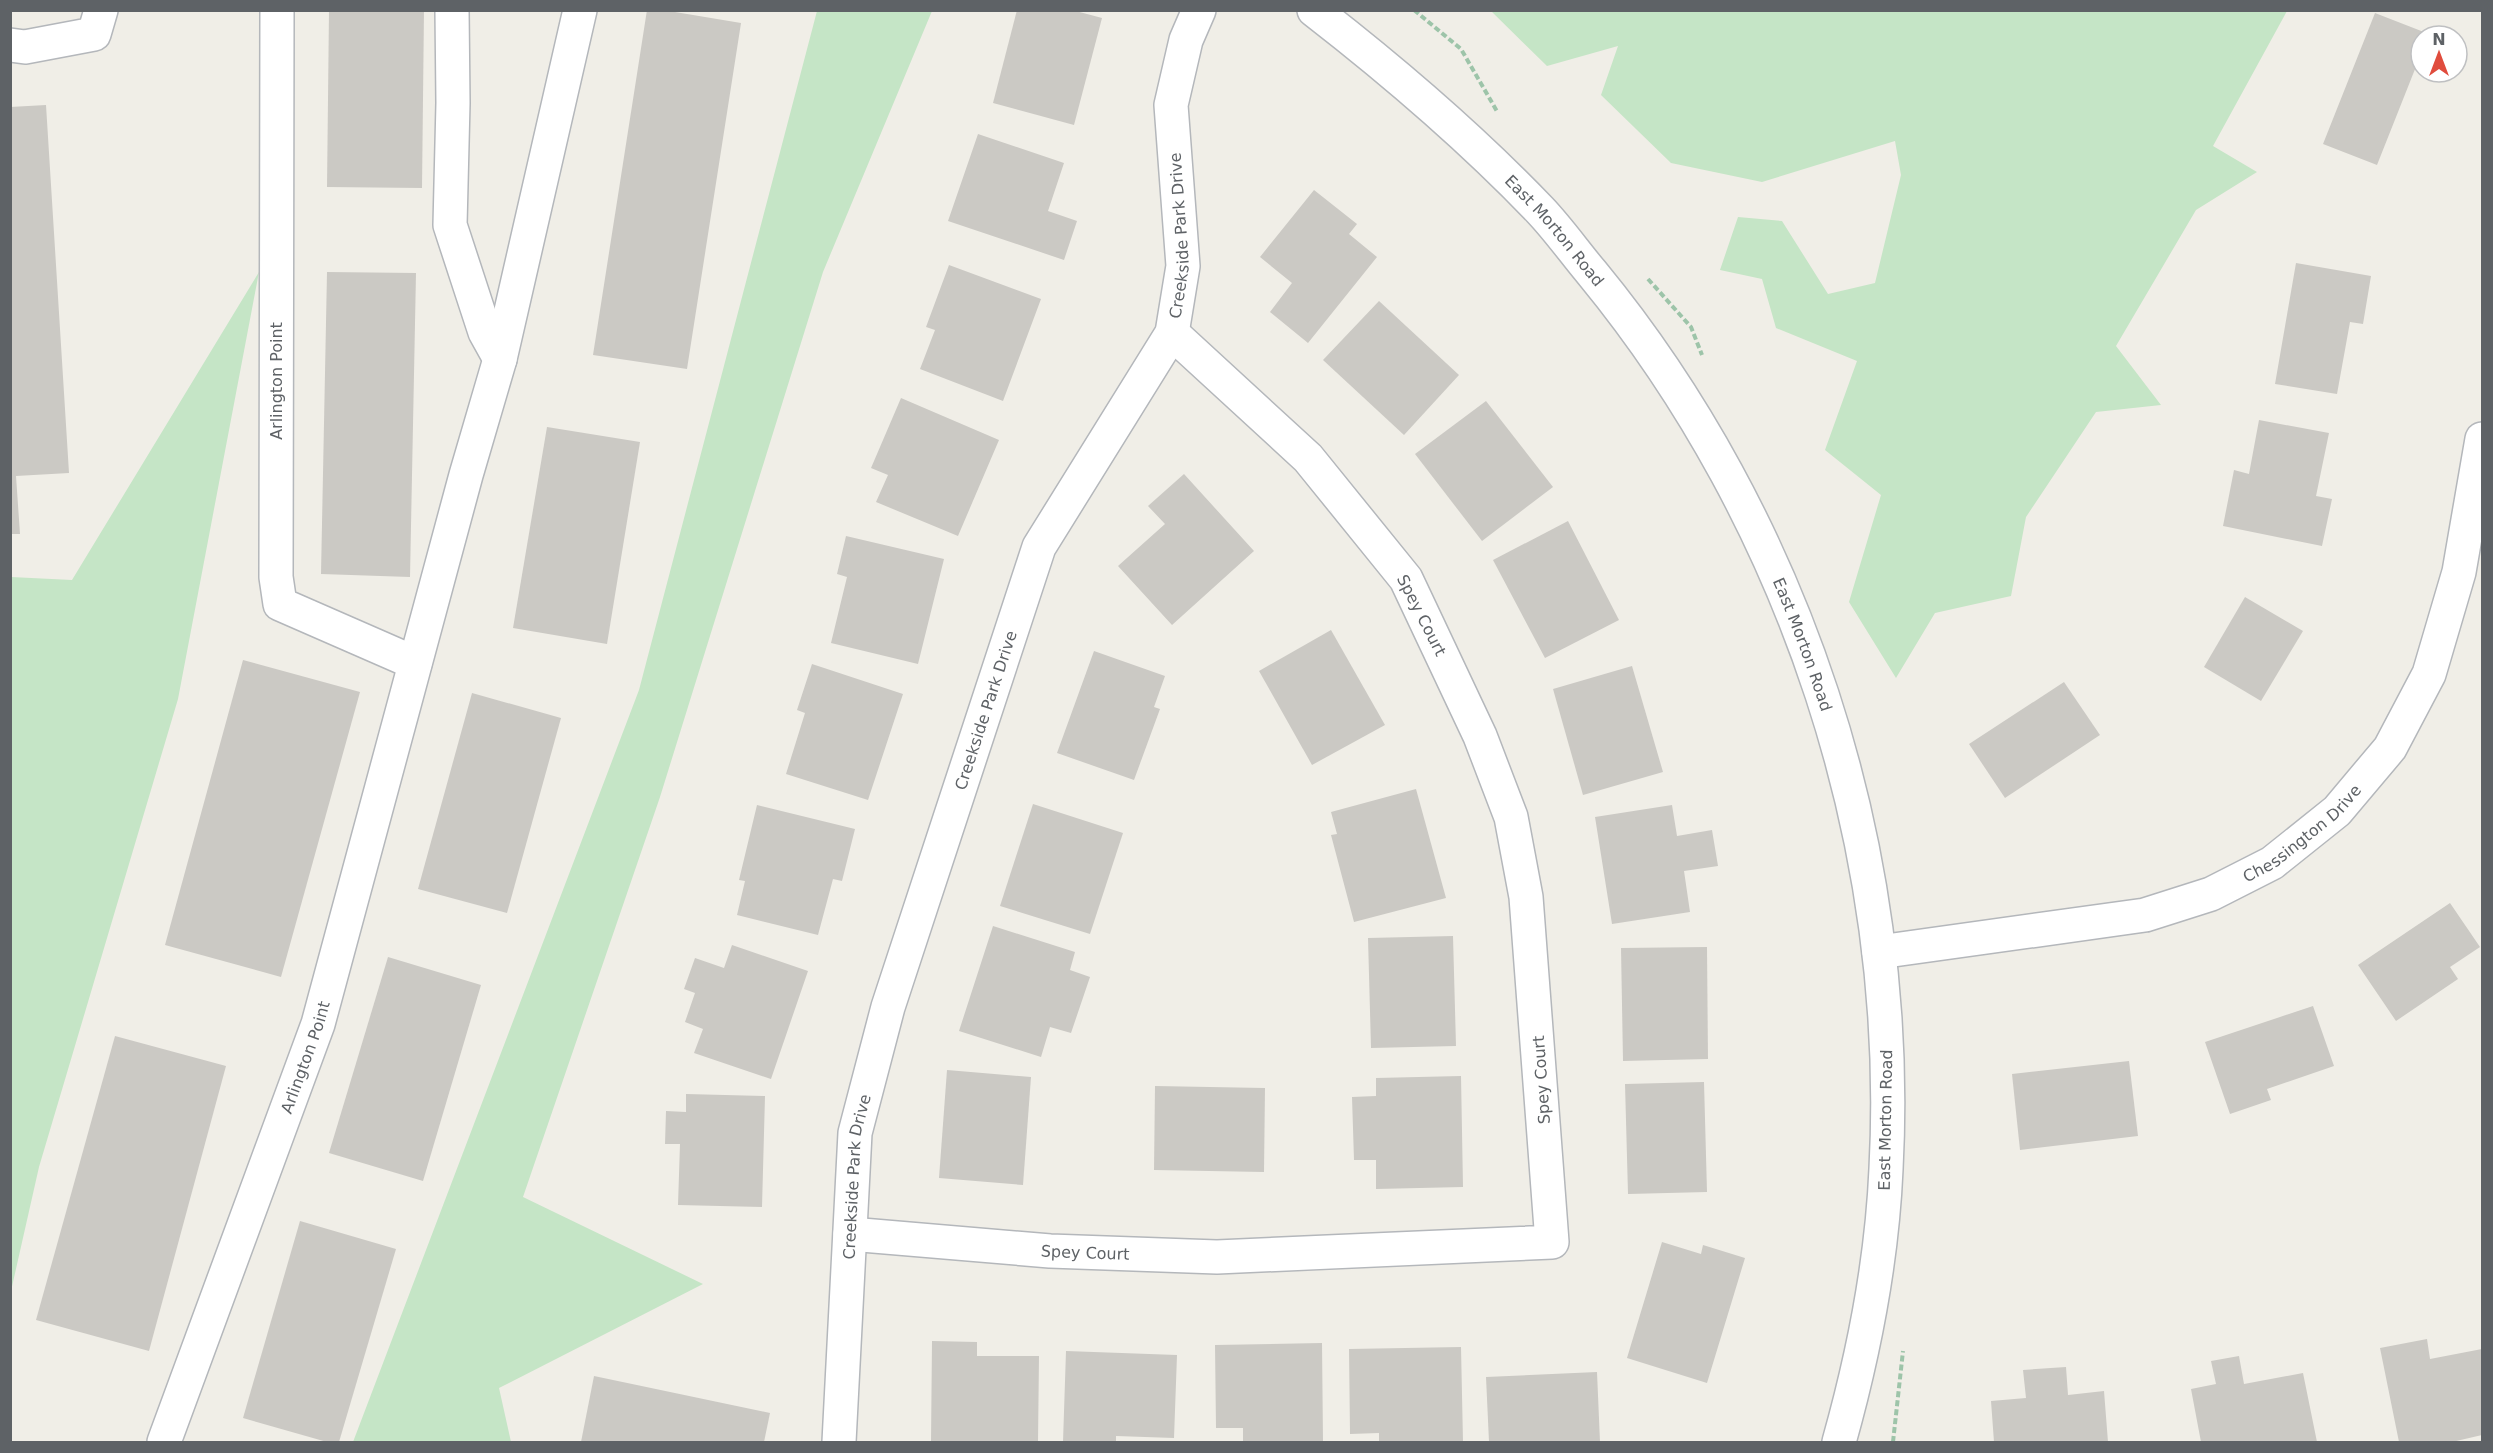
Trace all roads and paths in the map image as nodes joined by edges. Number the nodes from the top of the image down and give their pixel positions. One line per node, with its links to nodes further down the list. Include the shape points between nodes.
1 (101, 10): 7 (street, via 94,34 25,47)
2 (277, 10): 12 (street, Arlington Point, via 276,577 280,604)
3 (452, 10): 9 (street, via 450,225 485,332)
4 (580, 10): 9 (street, Arlington Point)
5 (1200, 10): 8 (street, Creekside Park Drive, via 1186,40 1171,105 1183,266)
6 (1314, 10): 13 (street, East Morton Road, via 1460,130 1541,211 1628,317 1692,413 1748,514 1795,618 1829,716 1861,840)
7 (10, 45)
8 (1172, 333): 14 (street, Creekside Park Drive, via 1039,547 888,1007 855,1133); 14 (street, Spey Court, via 1308,458 1406,579 1480,736 1511,817 1526,897 1552,1242 1217,1257 1050,1251)
9 (500, 359): 12 (street, Arlington Point)
10 (2482, 439): 11 (street, Chessington Drive)
11 (2471, 574): 13 (street, Chessington Drive, via 2429,674 2391,748 2337,811 2272,863 2211,894 2145,915)
12 (415, 663): 15 (street, Arlington Point, via 318,1024)
13 (1879, 952): 17 (street, East Morton Road, via 1887,1060 1887,1169 1877,1269 1858,1375)
14 (850, 1234): 16 (street, Creekside Park Drive)
15 (164, 1443)
16 (839, 1443)
17 (1839, 1443)

